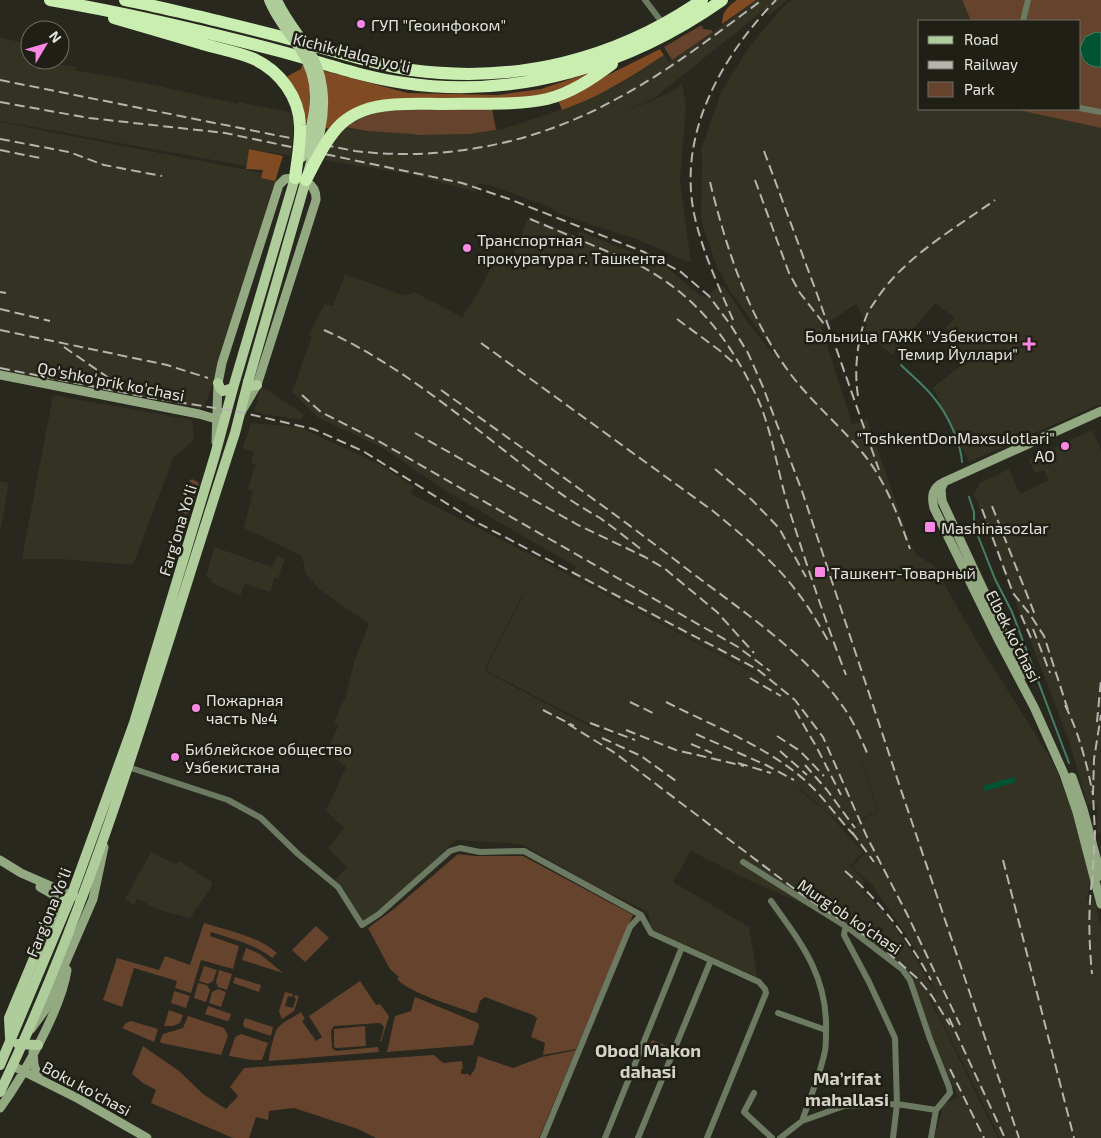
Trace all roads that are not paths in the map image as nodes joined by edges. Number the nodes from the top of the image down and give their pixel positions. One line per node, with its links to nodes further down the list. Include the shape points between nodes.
1 (125, 0): 9 (highway, Kichik Halqa yo'li)
2 (269, 0): 16 (main road, Farg'ona Yo'li, bridge, via 305,58 314,85 314,116)
3 (277, 0): 16 (main road, Farg'ona Yo'li, bridge, via 313,57 323,88 322,120)
4 (645, 0): 12 (street)
5 (702, 0): 12 (highway, Kichik Halqa yo'li)
6 (722, 0): 12 (highway, Kichik Halqa yo'li, via 696,18)
7 (1028, 0): 11 (street)
8 (56, 1): 10 (highway, Kichik Halqa yo'li)
9 (138, 1): 10 (highway); 12 (highway, Kichik Halqa yo'li, via 401,68 459,74 509,73 583,58)
10 (136, 20): 13 (highway, Kichik Halqa yo'li, via 279,51 385,80 442,87 484,88 529,82 584,70); 16 (highway, bridge, via 255,60 272,71 288,89 298,110)
11 (1024, 20)
12 (667, 28): 13 (highway, Kichik Halqa yo'li)
13 (627, 52): 16 (highway, bridge, via 594,78 545,99 398,104 364,110 350,116 332,134)
14 (1081, 108): 15 (street)
15 (1101, 112)
16 (300, 179): 19 (main road, Farg'ona Yo'li, bridge); 20 (main road, Farg'ona Yo'li, bridge)
17 (0, 375): 23 (street, Qo'shko'prik ko'chasi)
18 (218, 383): 19 (street, via 279,185 285,178 297,179 312,186 316,200); 20 (main road, via 223,390); 21 (street)
19 (252, 383): 27 (main road, Farg'ona Yo'li)
20 (233, 388): 21 (street); 25 (main road, Farg'ona Yo'li)
21 (214, 404): 23 (street); 24 (street)
22 (1101, 411): 26 (street)
23 (199, 414): 24 (street, Qo'shko'prik ko'chasi)
24 (216, 419): 25 (street)
25 (215, 455): 33 (main road, Farg'ona Yo'li, via 136,715)
26 (944, 482): 32 (street, Elbek ko'chasi, via 942,501 1070,773); 36 (street, Elbek ko'chasi, via 933,491 934,508 1034,706 1064,774)
27 (128, 767): 28 (main road, Farg'ona Yo'li); 38 (street, via 228,800 261,818 338,887 362,925 379,914 446,854 460,848 480,852 524,851)
28 (109, 821): 34 (main road, Farg'ona Yo'li); 39 (street, Farg'ona Yo'li, via 93,899)
29 (0, 860): 33 (street, via 21,873)
30 (743, 862): 58 (street, Murg’ob ko’chasi, via 850,929 902,969 913,986 949,1087 950,1093)
31 (0, 867): 37 (street, via 52,893)
32 (1101, 876)
33 (72, 894): 34 (street); 37 (main road); 47 (main road, Farg'ona Yo'li)
34 (81, 902): 39 (street); 46 (main road, Farg'ona Yo'li)
35 (771, 902): 45 (street, via 813,964 824,998)
36 (1101, 904)
37 (54, 908): 47 (main road, via 9,1018)
38 (641, 915): 41 (street, via 651,933); 61 (street, via 630,928)
39 (86, 917): 42 (street, Farg'ona Yo'li)
40 (845, 929): 56 (street, via 844,935 895,1038)
41 (682, 947): 43 (street); 62 (street)
42 (68, 958): 46 (street, Farg'ona Yo'li, via 45,1010); 49 (street, Farg'ona Yo'li, via 65,982)
43 (711, 960): 63 (street); 64 (street, via 759,982 766,993)
44 (778, 1013): 45 (street)
45 (826, 1030): 59 (street, via 825,1050)
46 (28, 1033): 48 (main road, Farg'ona Yo'li)
47 (10, 1042): 48 (main road); 50 (main road, Farg'ona Yo'li); 51 (main road)
48 (23, 1044): 49 (main road); 51 (main road, Farg'ona Yo'li)
49 (35, 1049): 52 (street, Farg'ona Yo'li); 53 (street, via 34,1065)
50 (1, 1062)
51 (12, 1066): 52 (street, Boku ko'chasi); 54 (main road, Farg'ona Yo'li)
52 (23, 1071): 53 (street, Boku ko'chasi); 57 (street, Farg'ona Yo'li)
53 (40, 1078): 60 (street, Boku ko'chasi)
54 (0, 1092)
55 (754, 1093): 65 (street, via 744,1112)
56 (897, 1104): 58 (street); 59 (street, via 844,1106); 67 (street)
57 (0, 1108)
58 (936, 1110): 68 (street)
59 (802, 1121): 66 (street)
60 (147, 1138)
61 (542, 1138)
62 (606, 1138)
63 (638, 1138)
64 (707, 1138)
65 (772, 1138)
66 (780, 1138)
67 (894, 1138)
68 (931, 1138)

